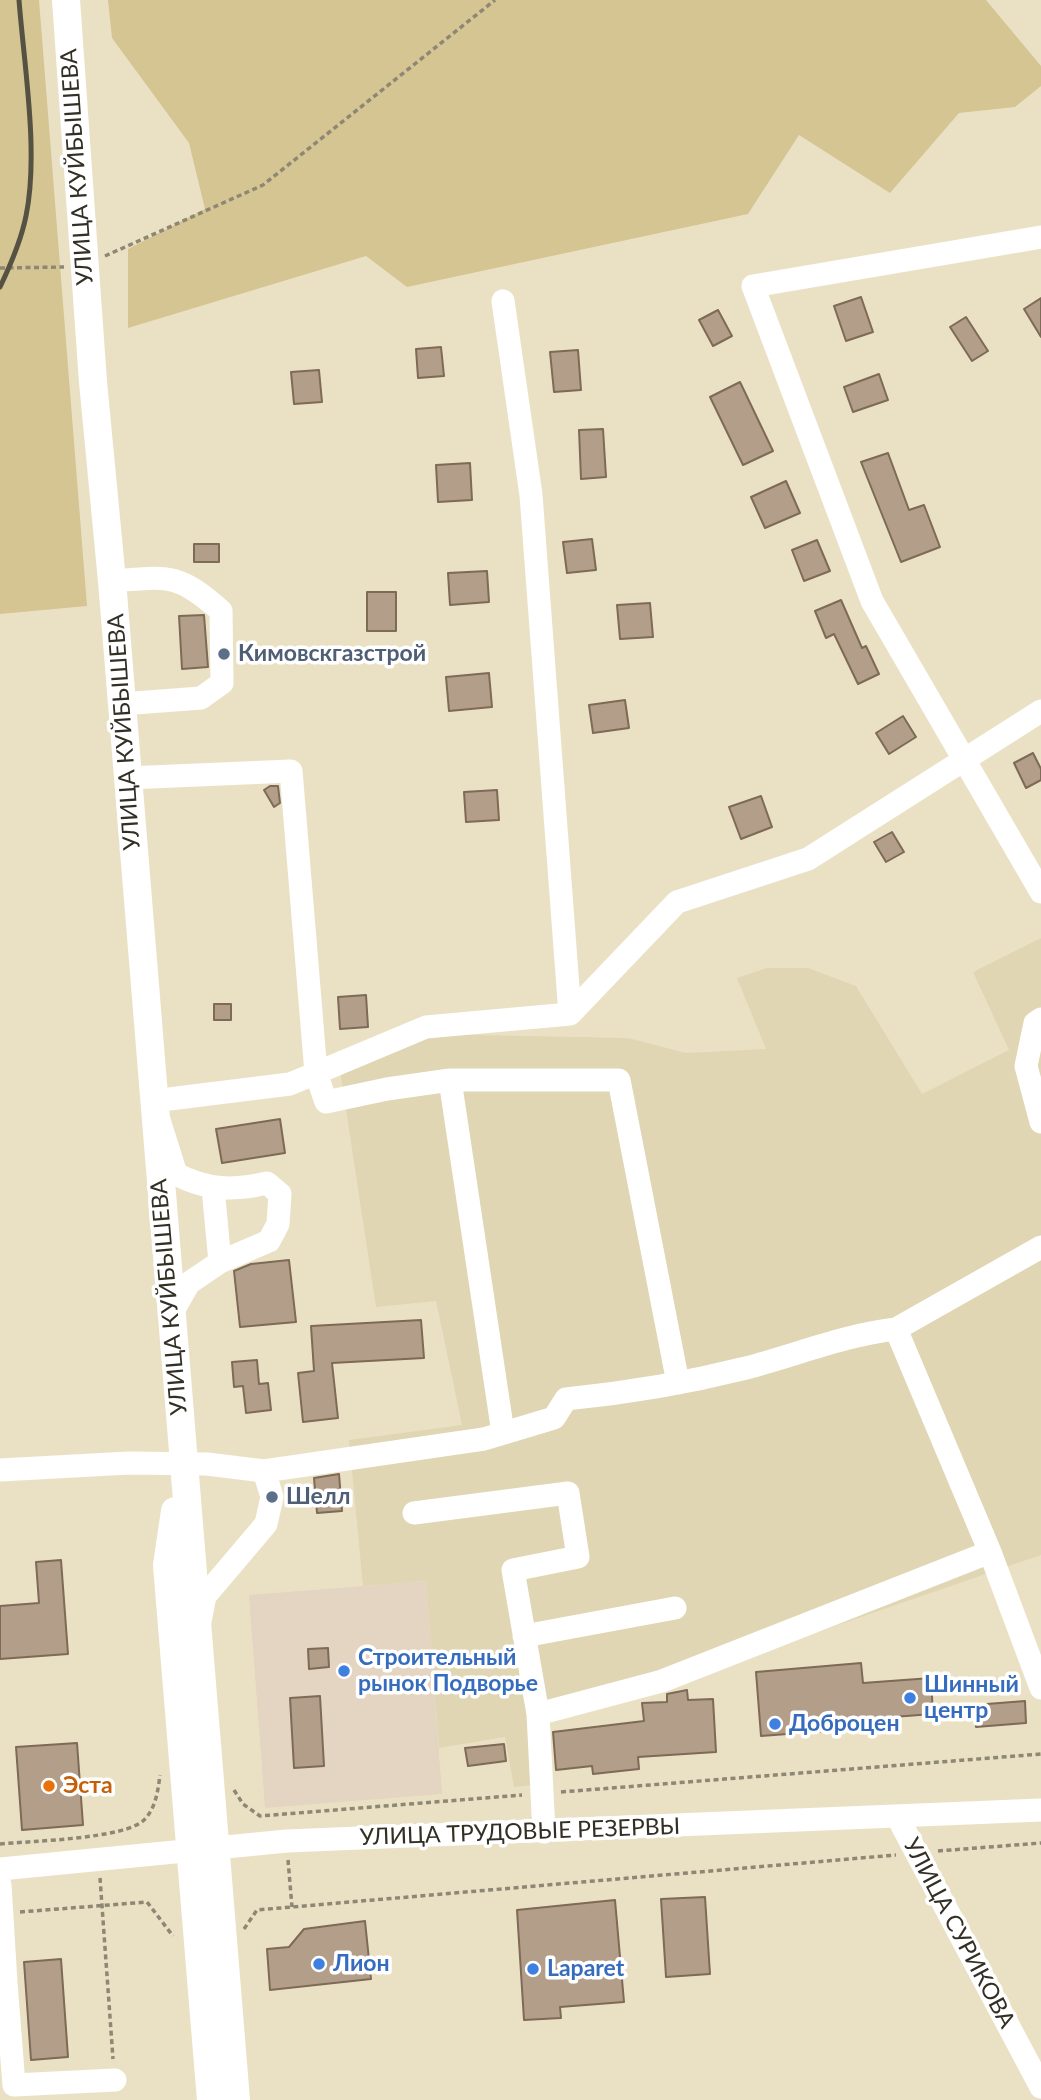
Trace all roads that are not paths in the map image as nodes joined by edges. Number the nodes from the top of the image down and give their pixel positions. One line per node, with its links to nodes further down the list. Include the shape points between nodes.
1 (66, 0): 4 (main road, УЛИЦА КУЙБЫШЕВА)
2 (1041, 237): 7 (street, via 753,286 872,601)
3 (503, 301): 10 (street, via 531,495)
4 (112, 581): 5 (main road, УЛИЦА КУЙБЫШЕВА); 5 (street, via 171,577 194,587 221,611 222,683 201,698)
5 (121, 704): 8 (main road, УЛИЦА КУЙБЫШЕВА)
6 (1041, 711): 7 (street)
7 (964, 761): 9 (street); 10 (street, via 808,859 677,902)
8 (127, 778): 12 (street, via 291,771); 14 (main road, УЛИЦА КУЙБЫШЕВА)
9 (1041, 892)
10 (570, 1014): 12 (street, via 426,1027)
11 (1041, 1019): 15 (street, via 1035,1023 1026,1066)
12 (316, 1073): 13 (street, via 326,1102); 14 (street, via 290,1084)
13 (450, 1080): 21 (street, via 619,1080); 22 (street)
14 (153, 1101): 16 (street, via 176,1174); 19 (main road, УЛИЦА КУЙБЫШЕВА)
15 (1041, 1122)
16 (213, 1188): 18 (street); 18 (street, via 267,1183 280,1194 278,1224 269,1241)
17 (1041, 1247): 20 (street)
18 (220, 1262): 19 (street, via 189,1283)
19 (170, 1316): 23 (main road, УЛИЦА КУЙБЫШЕВА)
20 (896, 1329): 21 (street, via 860,1333); 27 (street)
21 (678, 1383): 22 (street, via 636,1393 566,1399 554,1418)
22 (503, 1433): 25 (street, via 484,1440)
23 (182, 1464): 24 (street); 25 (street); 30 (main road); 36 (main road, via 167,1565 182,1759)
24 (0, 1470)
25 (264, 1471): 30 (street, via 272,1497 267,1524 205,1596)
26 (414, 1513): 29 (street, via 568,1493 578,1557 513,1570)
27 (990, 1552): 31 (street); 32 (street, via 662,1681)
28 (675, 1608): 29 (street)
29 (524, 1636): 32 (street)
30 (196, 1638): 36 (main road)
31 (1041, 1688)
32 (538, 1714): 35 (street)
33 (1041, 1810): 34 (street, УЛИЦА ТРУДОВЫЕ РЕЗЕРВЫ)
34 (897, 1816): 35 (street, УЛИЦА ТРУДОВЫЕ РЕЗЕРВЫ); 44 (street, УЛИЦА СУРИКОВА)
35 (544, 1832): 36 (street, УЛИЦА ТРУДОВЫЕ РЕЗЕРВЫ)
36 (202, 1848): 37 (street, УЛИЦА ТРУДОВЫЕ РЕЗЕРВЫ); 40 (main road)
37 (0, 1869)
38 (0, 1885): 39 (street)
39 (2, 1913): 41 (street)
40 (208, 1936): 45 (main road); 46 (main road)
41 (3, 1984): 43 (street)
42 (115, 2080): 43 (street)
43 (7, 2085)
44 (1041, 2087)
45 (211, 2100)
46 (236, 2100)

